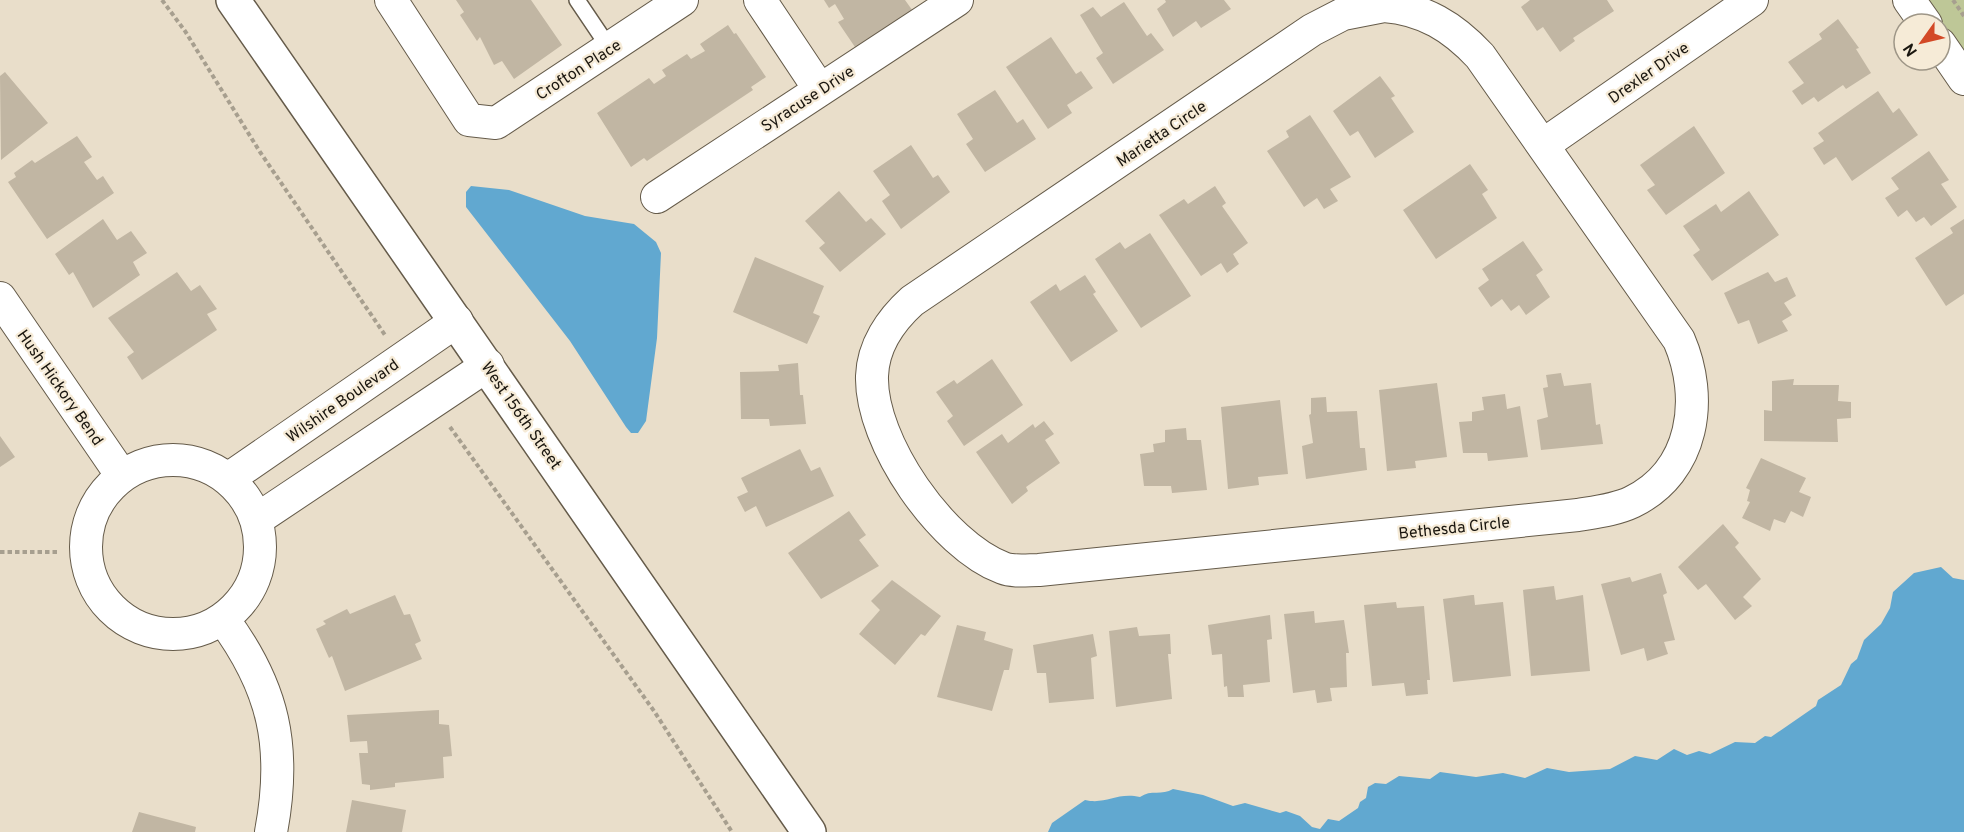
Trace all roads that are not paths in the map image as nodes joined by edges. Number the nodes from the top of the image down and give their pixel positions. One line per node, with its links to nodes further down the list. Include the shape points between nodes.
1 (233, 0): 15 (street, West 156th Street)
2 (391, 0): 8 (street, Crofton Place, via 469,120 496,123)
3 (577, 0): 8 (lane)
4 (682, 0): 8 (street, Crofton Place)
5 (760, 0): 11 (street)
6 (1752, 0): 12 (street, Drexler Drive)
7 (953, 1): 11 (street, Syracuse Drive)
8 (610, 49)
9 (1952, 62): 10 (street)
10 (1964, 79)
11 (820, 90): 13 (street, Syracuse Drive)
12 (1543, 145): 17 (street, Marietta Circle, via 1480,56 1440,22 1405,8 1365,8 1343,14 1312,30 931,288 893,318 878,347 872,375 878,419); 17 (street, Bethesda Circle, via 1679,340 1689,363 1693,387 1687,441 1671,469 1632,502 1578,515 1039,570 1006,569 984,560 962,544 932,512)
13 (657, 197)
14 (0, 298): 18 (street, Hush Hickory Bend)
15 (457, 321): 16 (street, West 156th Street); 19 (street, Wilshire Boulevard)
16 (488, 365): 20 (street); 23 (street, West 156th Street)
17 (898, 463)
18 (122, 476): 19 (street, via 136,467 167,459 200,464); 21 (street, via 102,496 89,522 86,557 98,591 128,622 154,632 183,634)
19 (228, 479): 20 (street, via 245,498)
20 (256, 520): 21 (street, via 260,548 256,575 243,600)
21 (223, 619): 22 (street, via 246,650 274,720 279,757 278,795)
22 (271, 832)
23 (809, 832)

